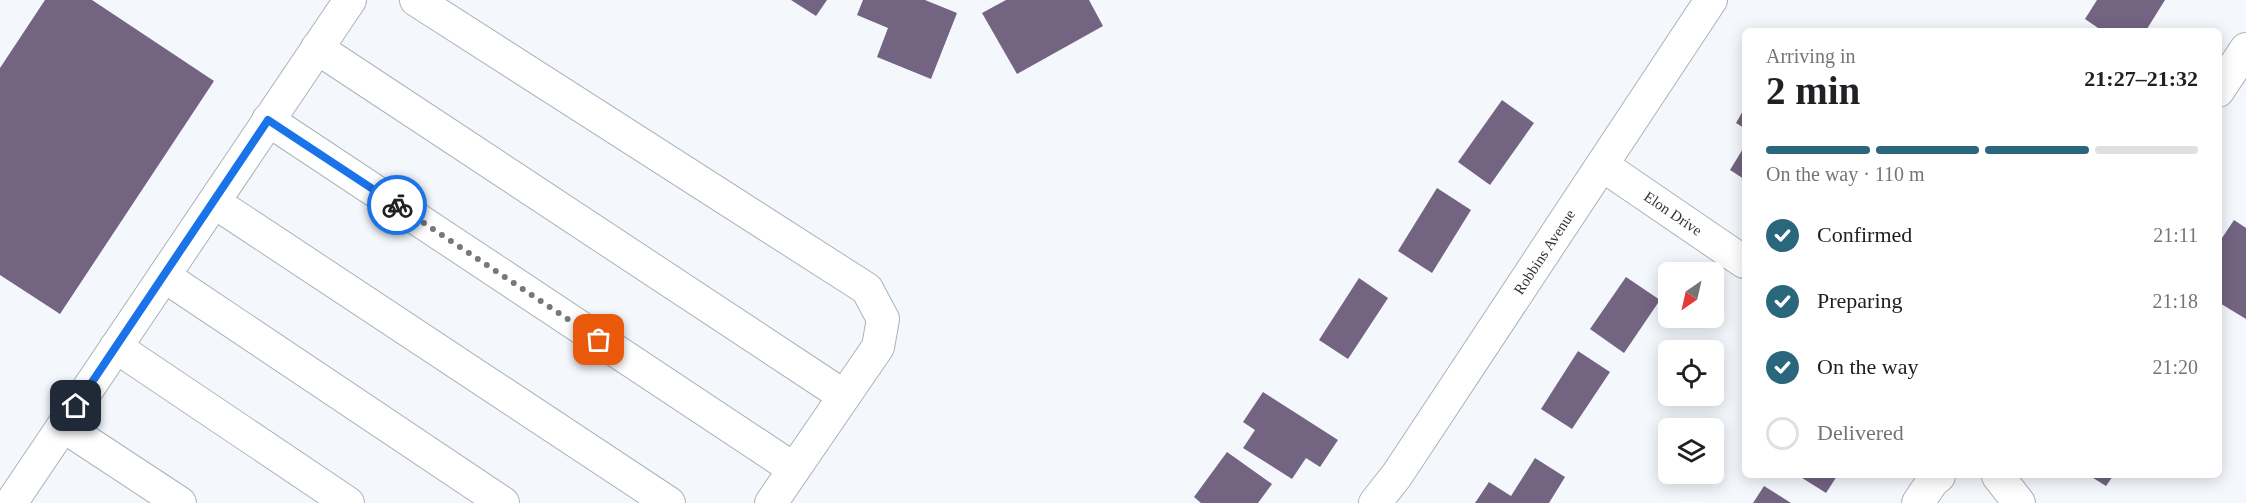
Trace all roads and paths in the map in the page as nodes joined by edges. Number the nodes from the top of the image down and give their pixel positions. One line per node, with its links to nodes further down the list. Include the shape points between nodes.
1 (350, 0): 4 (street)
2 (416, 0): 13 (street, via 867,289 883,319 878,347)
3 (1711, 0): 8 (street, Robbins Avenue)
4 (318, 48): 7 (street); 13 (street)
5 (2246, 49): 6 (street)
6 (2222, 85)
7 (268, 120): 9 (street); 15 (street)
8 (1602, 165): 10 (street, Elon Drive); 24 (street, Robbins Avenue)
9 (214, 202): 11 (street); 22 (street)
10 (1742, 261)
11 (164, 276): 12 (street); 21 (street)
12 (116, 347): 14 (street); 20 (street)
13 (844, 396): 15 (street)
14 (63, 426): 18 (street); 19 (street)
15 (794, 469): 23 (street)
16 (1937, 478): 25 (street)
17 (1999, 478): 26 (street)
18 (11, 503)
19 (180, 503)
20 (348, 503)
21 (503, 503)
22 (669, 503)
23 (771, 503)
24 (1375, 503)
25 (1918, 503)
26 (2019, 503)

